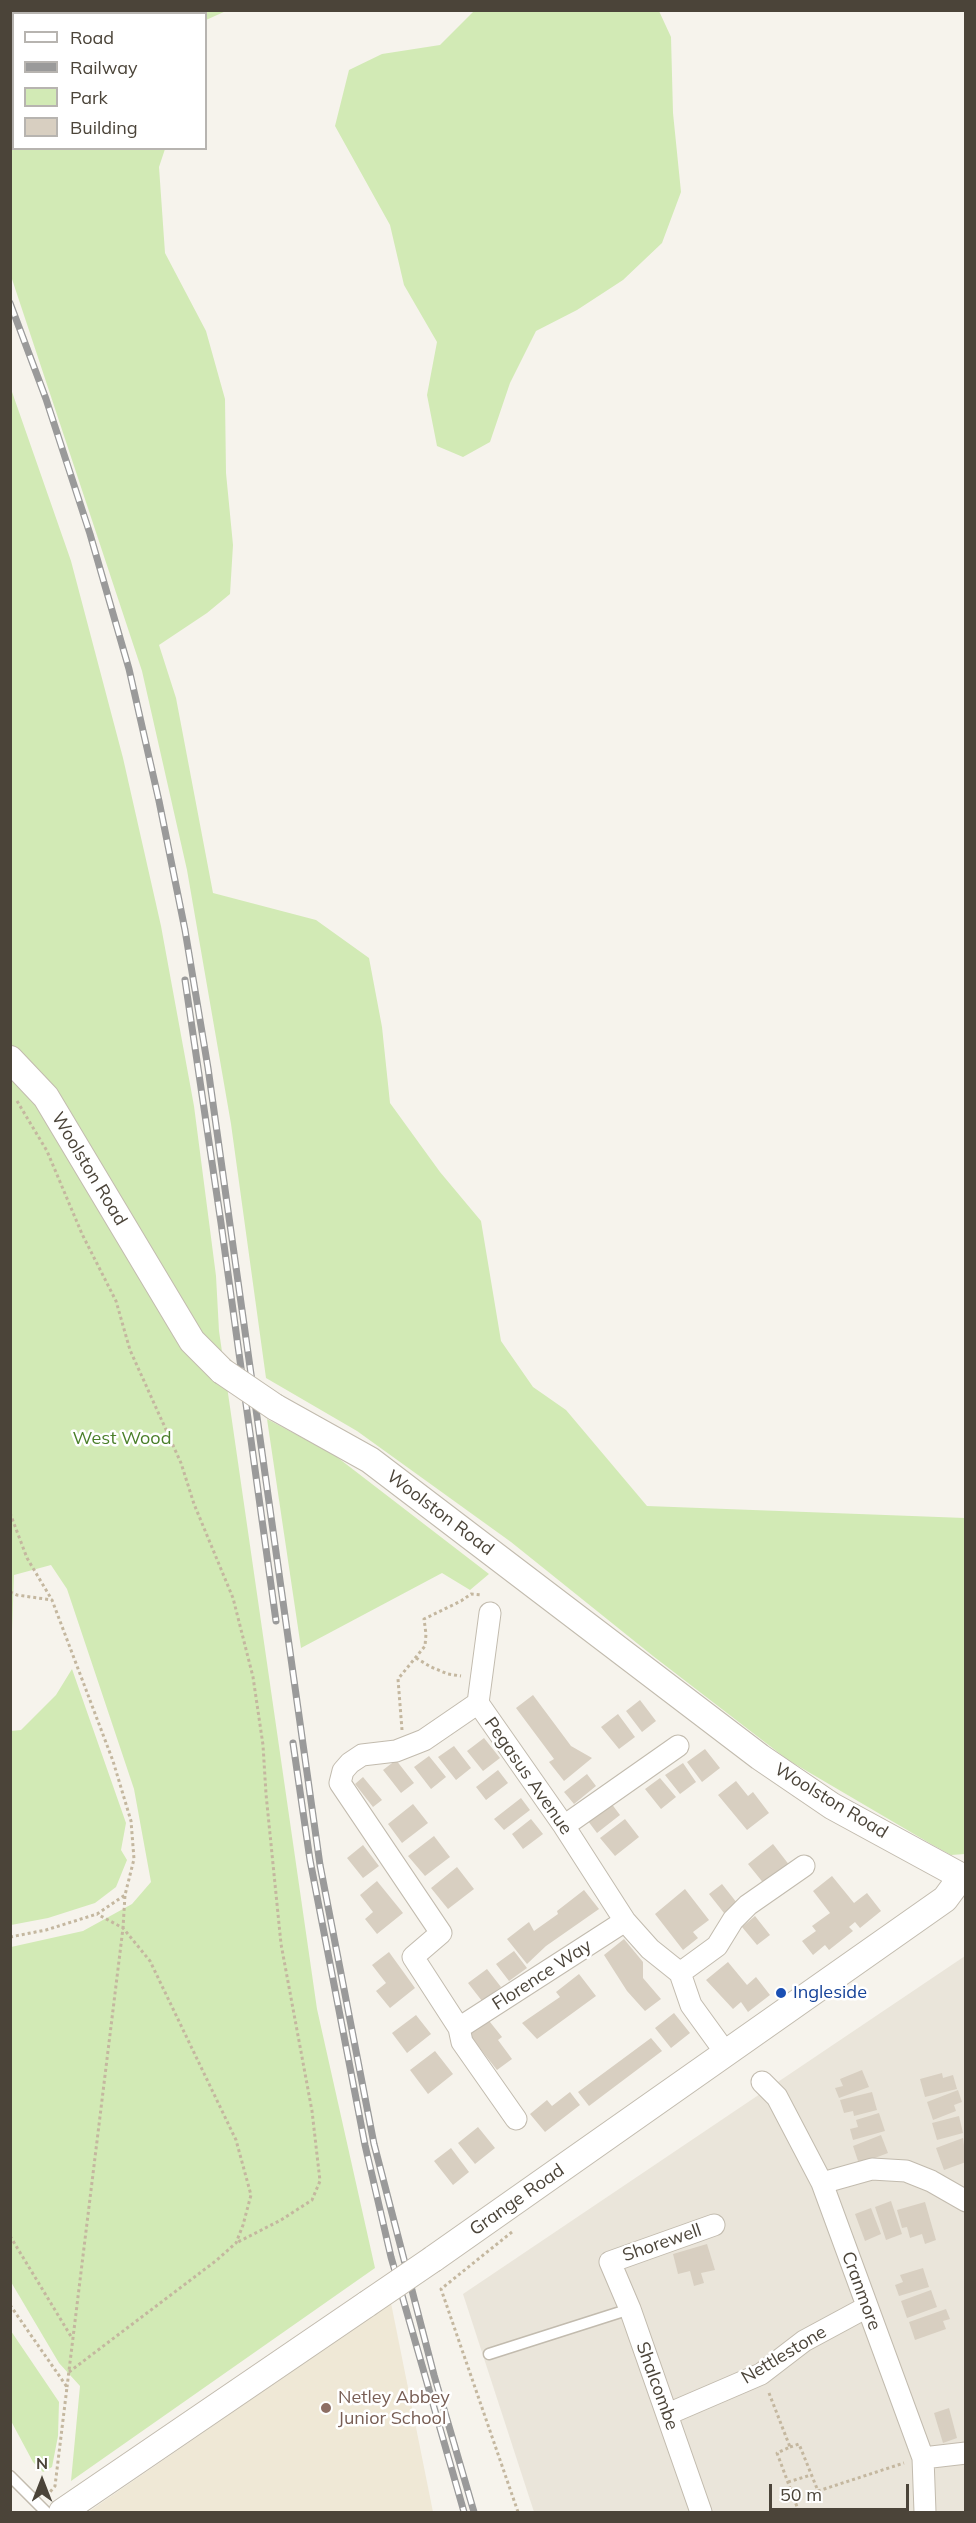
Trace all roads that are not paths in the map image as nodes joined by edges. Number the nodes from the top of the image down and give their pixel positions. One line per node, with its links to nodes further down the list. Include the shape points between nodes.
1 (12, 1060): 7 (street, Woolston Road, bridge, via 46,1097 192,1341 222,1371 275,1407 370,1460 760,1757 832,1806)
2 (490, 1613): 3 (street)
3 (478, 1703): 5 (street, Pegasus Avenue); 10 (street, Pegasus Avenue, via 424,1740 396,1751 362,1755 343,1771 340,1784 441,1933 413,1957)
4 (678, 1746): 5 (street)
5 (564, 1826): 8 (street, Pegasus Avenue)
6 (804, 1866): 9 (street, via 748,1905 717,1946)
7 (964, 1878): 11 (street, Grange Road, via 945,1899)
8 (625, 1921): 9 (street, Pegasus Avenue, via 650,1949); 10 (street, Florence Way)
9 (680, 1973): 11 (street, via 691,2005)
10 (459, 2028): 13 (street, Pegasus Avenue, via 462,2042)
11 (725, 2052): 25 (street, Grange Road, bridge, via 367,2304)
12 (762, 2082): 14 (street, Cranmore, via 777,2097)
13 (516, 2119)
14 (822, 2183): 15 (street, via 872,2169 906,2171); 18 (street, Cranmore)
15 (966, 2201)
16 (714, 2225): 17 (street, Shorewell)
17 (610, 2262): 19 (street, Shalcombe)
18 (867, 2307): 21 (street, Nettlestone, via 804,2341 761,2374); 23 (street, Cranmore)
19 (630, 2309): 20 (lane); 21 (street, Shalcombe)
20 (489, 2354)
21 (668, 2414): 26 (street, Shalcombe)
22 (966, 2452): 23 (street)
23 (923, 2457): 27 (street, Cranmore)
24 (10, 2476): 25 (lane)
25 (49, 2510)
26 (701, 2512)
27 (925, 2512)

